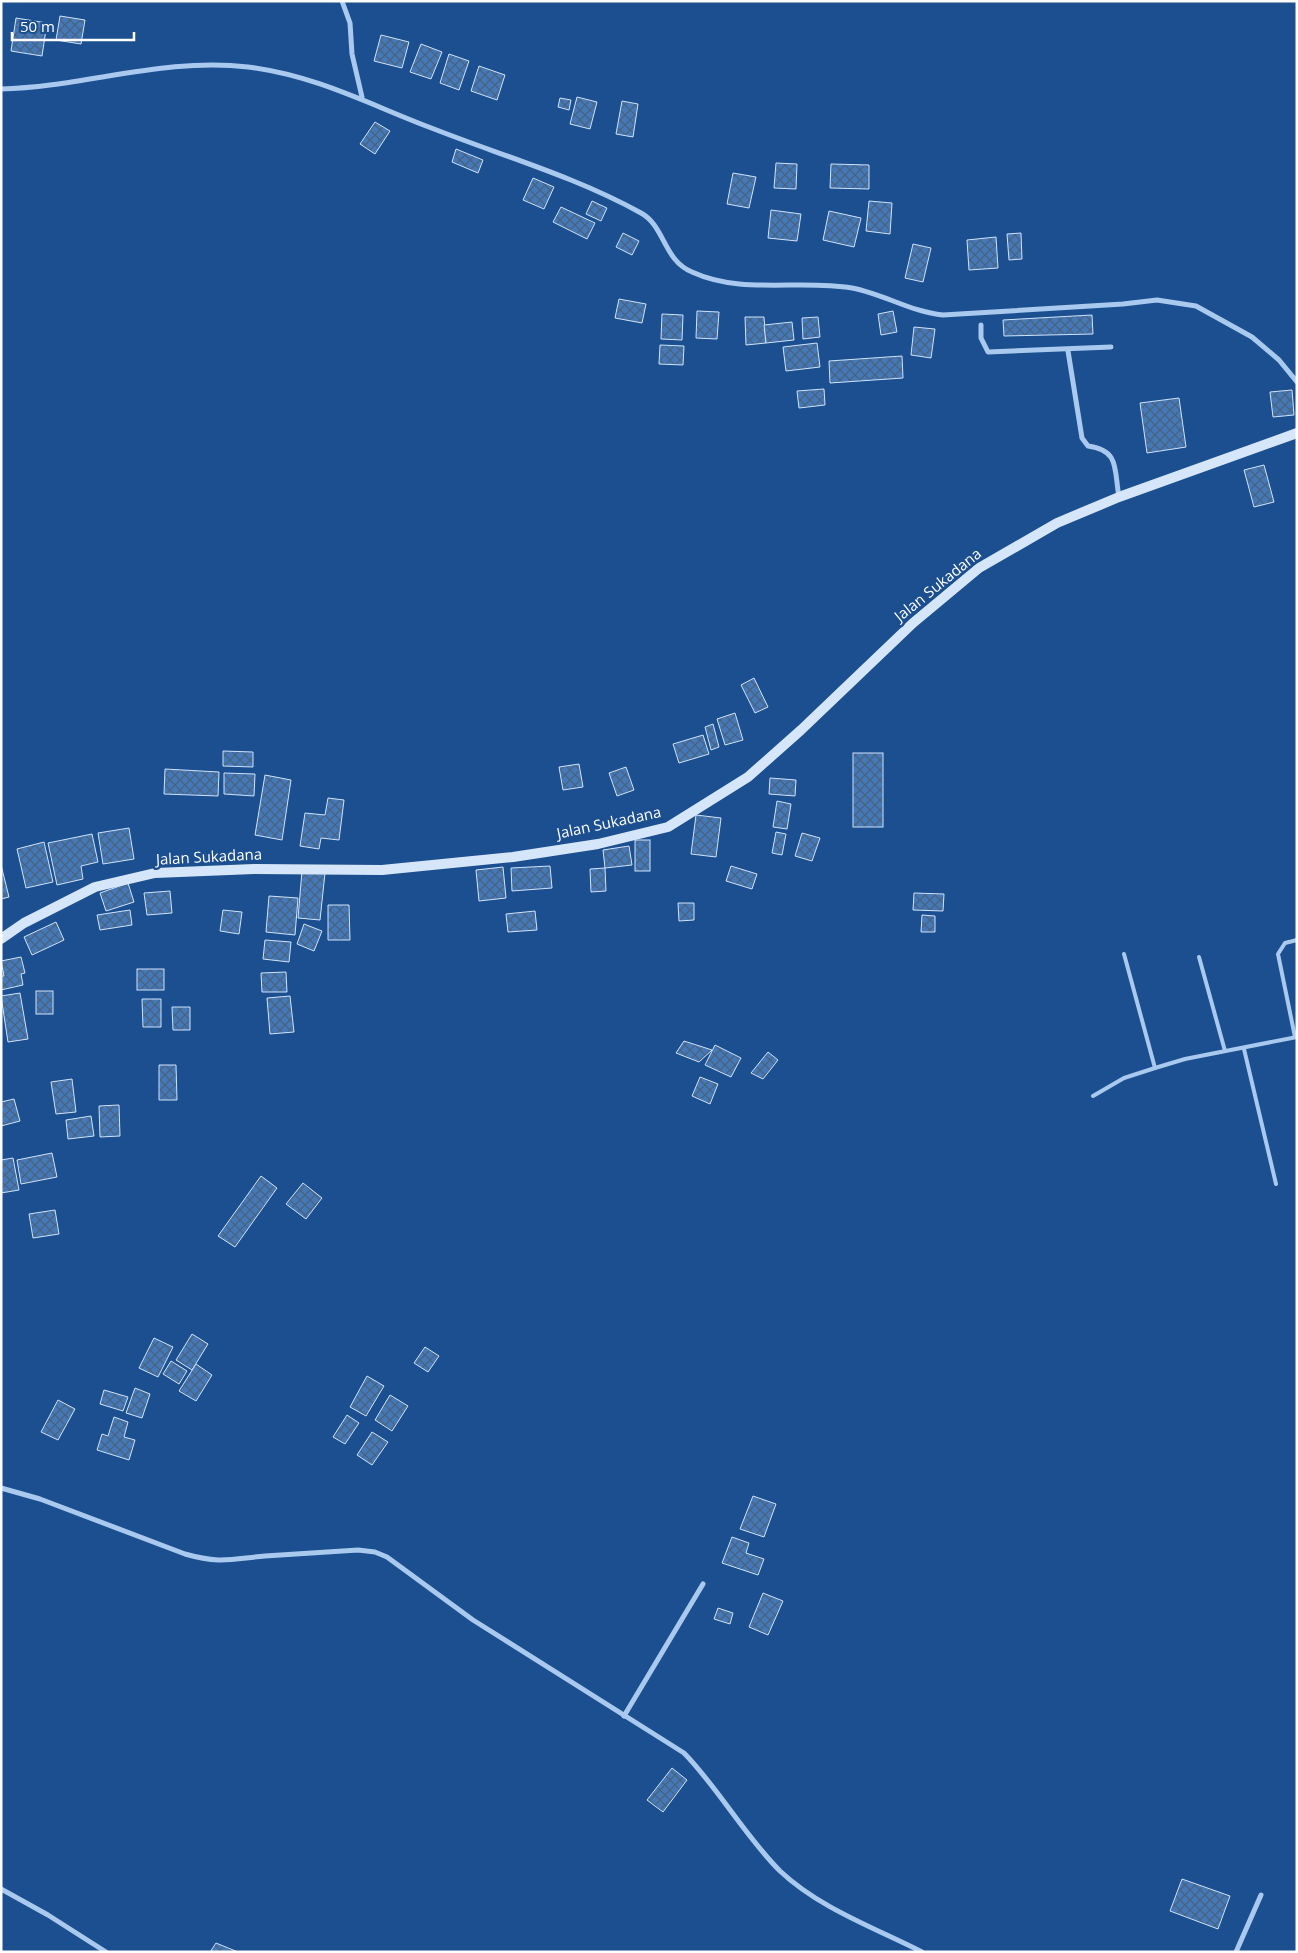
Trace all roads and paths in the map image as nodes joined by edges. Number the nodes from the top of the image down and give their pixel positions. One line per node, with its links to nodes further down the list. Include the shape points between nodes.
1 (342, 1): 3 (street, via 350,23 352,54)
2 (1, 89): 3 (street, via 56,85 181,65 247,67 309,80)
3 (362, 98): 7 (street, via 431,128 569,179 641,213 657,227 661,240 681,267 707,278 730,284 852,288 884,296 927,314 944,315 1157,300 1196,306 1252,337)
4 (981, 325): 6 (street, via 981,338 988,352)
5 (1111, 347): 6 (street)
6 (1068, 351): 9 (street, via 1082,438 1088,446 1109,453)
7 (1297, 382)
8 (1297, 433): 9 (main road, Jalan Sukadana)
9 (1119, 497): 10 (main road, Jalan Sukadana, via 1057,523 979,568 912,623 748,777 668,827 589,846 382,870 254,869 155,873 95,887 24,923)
10 (1, 939)
11 (1297, 940): 14 (lane, via 1283,945 1278,954)
12 (1124, 954): 17 (lane)
13 (1199, 957): 16 (lane)
14 (1296, 1037): 15 (lane)
15 (1244, 1049): 16 (lane); 19 (lane)
16 (1225, 1051): 17 (lane)
17 (1155, 1068): 18 (lane, via 1124,1078)
18 (1093, 1096)
19 (1276, 1184)
20 (1, 1488): 22 (street, via 207,1560 230,1561 358,1550 375,1552 394,1562 473,1620)
21 (703, 1584): 22 (street)
22 (624, 1716): 26 (street, via 684,1752 781,1871 822,1901)
23 (1, 1889): 25 (street)
24 (1261, 1895): 27 (street)
25 (106, 1952)
26 (922, 1952)
27 (1236, 1952)

